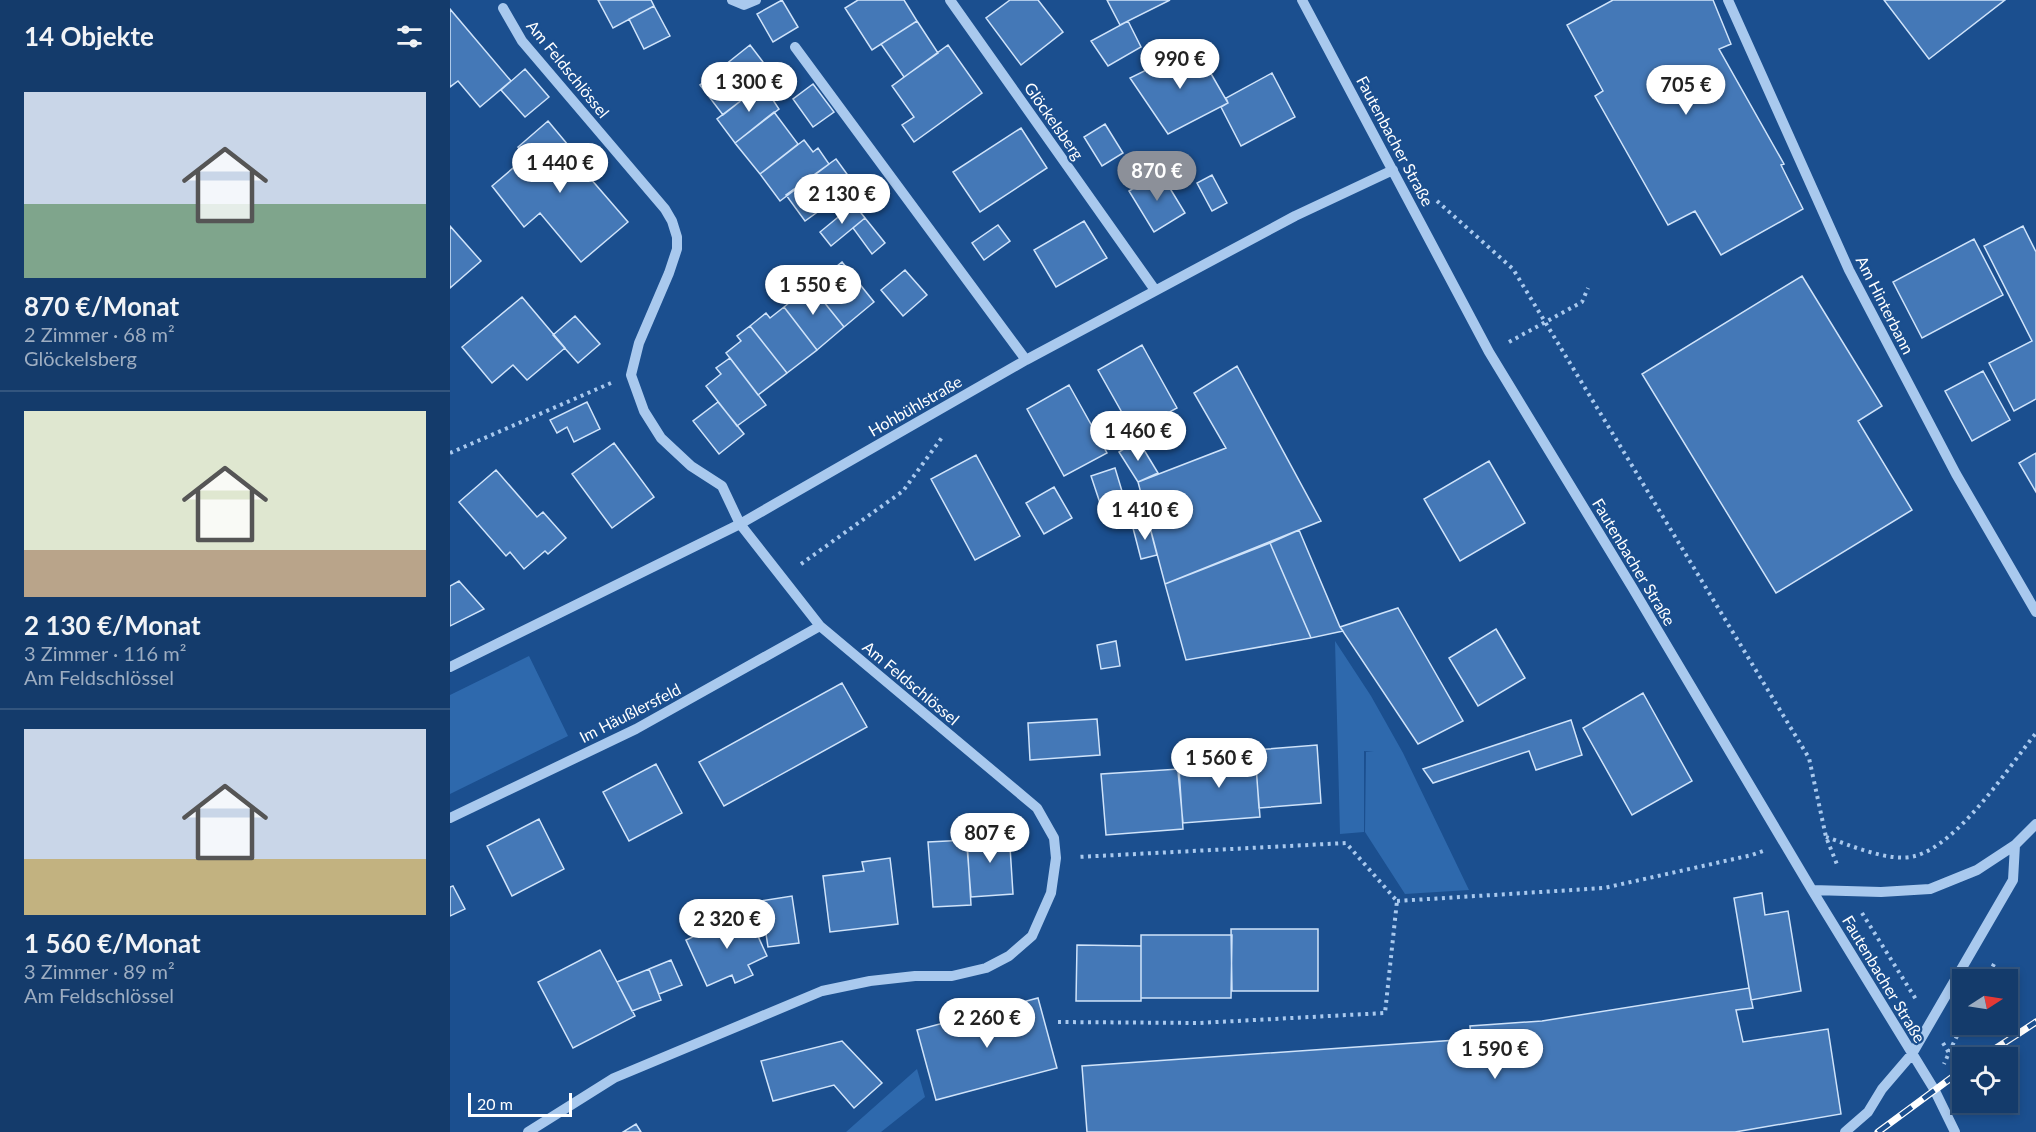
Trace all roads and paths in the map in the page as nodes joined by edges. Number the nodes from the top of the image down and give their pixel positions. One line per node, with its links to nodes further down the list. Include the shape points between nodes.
1 (732, 0): 2 (street, via 744,5)
2 (756, 0)
3 (950, 0): 11 (street, Glöckelsberg)
4 (1302, 0): 8 (street, Fautenbacher Straße)
5 (1728, 0): 20 (street, Am Hinterbann, via 1850,270 1956,474)
6 (503, 8): 15 (street, Am Feldschlössel, via 522,41 672,221 677,249 639,343)
7 (795, 47): 14 (street)
8 (1394, 170): 11 (street, Hohbühlstraße, via 1295,216); 13 (street, Fautenbacher Straße)
9 (1433, 192): 12 (path, via 1438,203 1514,269)
10 (1588, 288): 12 (path, via 1582,302)
11 (1155, 290): 14 (street, Hohbühlstraße)
12 (1545, 322): 13 (path); 26 (path, via 1809,758)
13 (1489, 352): 27 (street, Fautenbacher Straße)
14 (1026, 360): 16 (street, Hohbühlstraße)
15 (631, 375): 17 (path); 18 (street, Am Feldschlössel, via 644,411 661,438 691,466 722,486)
16 (946, 405): 18 (street, Hohbühlstraße); 19 (path, via 955,421 903,491)
17 (450, 453)
18 (740, 524): 19 (street, Am Feldschlössel); 22 (street, Hohbühlstraße)
19 (782, 577): 21 (street, Am Feldschlössel)
20 (2036, 612)
21 (820, 626): 24 (street, Im Häußlersfeld, via 636,729); 29 (street, Am Feldschlössel, via 1037,808 1054,838)
22 (450, 667)
23 (2036, 733): 26 (path, via 1983,800 1942,843 1914,857 1880,856)
24 (450, 818)
25 (2036, 824): 28 (street)
26 (1826, 837): 31 (path)
27 (1783, 842): 30 (street, Fautenbacher Straße); 32 (path, via 1752,855 1604,888)
28 (2015, 845): 31 (street, via 1977,870 1930,889); 34 (street, via 2013,880)
29 (1056, 858): 32 (path, via 1346,843); 39 (street, Am Feldschlössel, via 1051,893 1032,936 1009,956 986,968 952,976 870,981 822,991 614,1078)
30 (1812, 890): 31 (street); 37 (street, Fautenbacher Straße)
31 (1848, 891): 34 (path)
32 (1397, 901): 33 (path, via 1385,1013 1198,1023)
33 (1058, 1023)
34 (1930, 1023): 36 (path); 37 (street)
35 (1958, 1035): 36 (path)
36 (1949, 1053): 38 (path)
37 (1912, 1054): 38 (street, Fautenbacher Straße); 40 (street, via 1868,1112)
38 (1934, 1089): 41 (street, Fautenbacher Straße)
39 (528, 1132)
40 (1845, 1132)
41 (1955, 1132)

